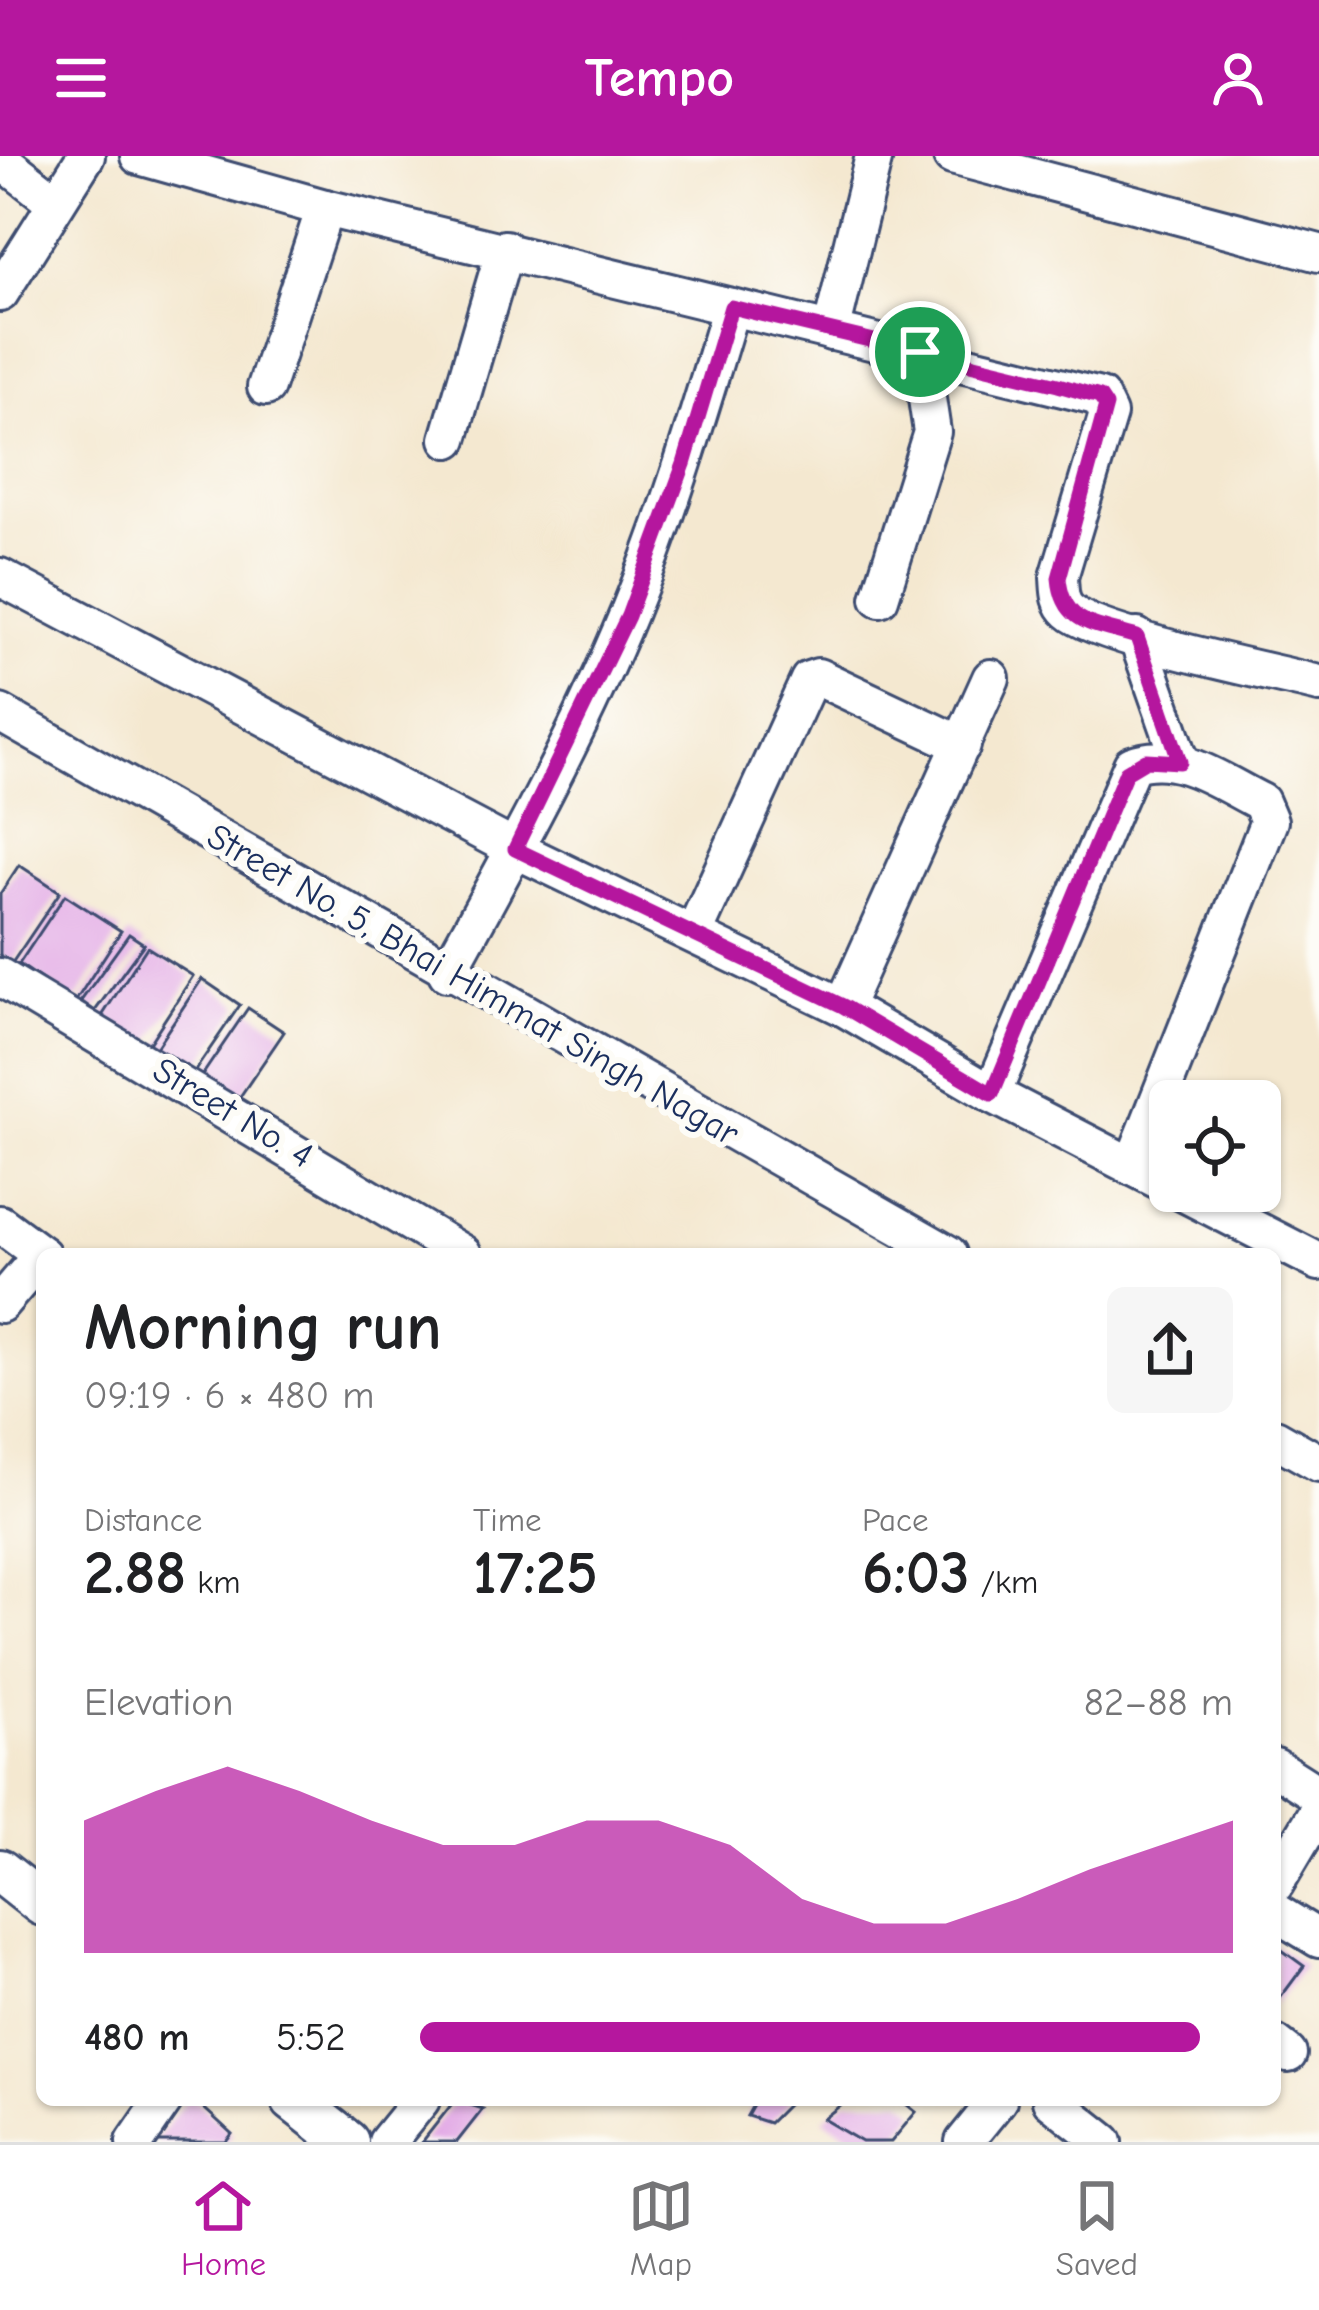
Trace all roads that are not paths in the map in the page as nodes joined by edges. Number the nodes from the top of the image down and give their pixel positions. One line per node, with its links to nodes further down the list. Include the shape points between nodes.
1 (86, 156): 6 (street)
2 (140, 156): 7 (street)
3 (874, 156): 12 (street)
4 (952, 156): 9 (street)
5 (0, 158): 6 (street)
6 (54, 201): 10 (street)
7 (325, 208): 8 (street); 14 (street)
8 (505, 249): 11 (street); 15 (street)
9 (1319, 253)
10 (0, 293)
11 (731, 307): 12 (street); 24 (street, via 636,594)
12 (831, 332): 13 (street)
13 (920, 352): 17 (street, via 932,432); 18 (street, via 1100,397 1108,414 1059,578 1061,603 1074,616)
14 (266, 387)
15 (448, 439)
16 (0, 577): 24 (street)
17 (880, 598)
18 (1137, 637): 20 (street); 23 (street)
19 (991, 678): 22 (street)
20 (1319, 684)
21 (0, 713): 26 (street, Street No. 5, Bhai Himmat Singh Nagar)
22 (962, 745): 25 (street, via 818,676 809,680); 28 (street)
23 (1180, 762): 29 (street, via 1146,760 1126,772); 30 (street, via 1261,802 1269,821)
24 (515, 849): 25 (street); 26 (street)
25 (694, 933): 28 (street)
26 (447, 973): 35 (street, Street No. 5, Bhai Himmat Singh Nagar)
27 (0, 976): 34 (street, Street No. 4)
28 (843, 1006): 29 (street)
29 (992, 1094): 30 (street)
30 (1132, 1167): 31 (street)
31 (1149, 1176)
32 (1221, 1212): 38 (street)
33 (0, 1224): 36 (street)
34 (453, 1248)
35 (937, 1248)
36 (36, 1251)
37 (36, 1262): 39 (street)
38 (1319, 1262)
39 (0, 1304)
40 (1281, 1441): 41 (street)
41 (1319, 1462)
42 (1281, 1771): 43 (street)
43 (1319, 1795)
44 (1319, 1810): 45 (street)
45 (1281, 1874)
46 (2, 1878): 47 (street)
47 (36, 1900)
48 (1281, 1916): 49 (street)
49 (1319, 1939)
50 (160, 2106): 54 (street)
51 (301, 2106): 55 (street)
52 (417, 2106): 56 (street)
53 (1059, 2106): 57 (street)
54 (134, 2142)
55 (347, 2142)
56 (387, 2142)
57 (1105, 2142)

